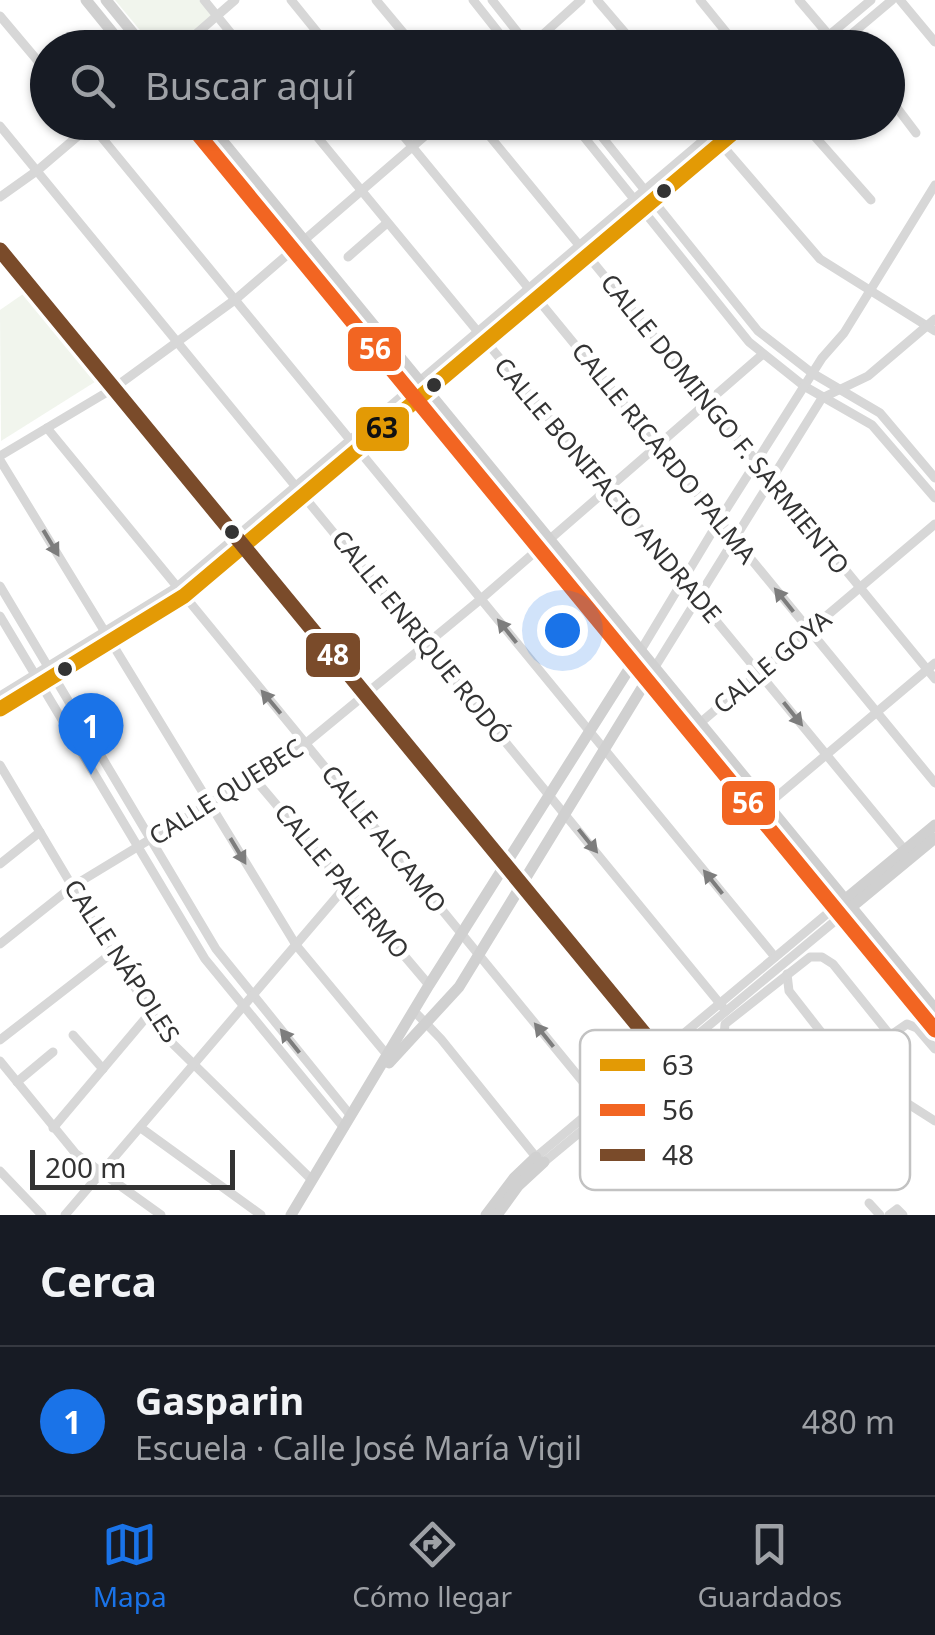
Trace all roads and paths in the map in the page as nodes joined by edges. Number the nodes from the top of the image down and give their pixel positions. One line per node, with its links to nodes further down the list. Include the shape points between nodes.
1 (86, 0): 18 (street)
2 (106, 0): 19 (street)
3 (204, 0): 17 (street)
4 (236, 0): 17 (street)
5 (291, 0): 22 (street)
6 (376, 0): 23 (street)
7 (473, 0): 24 (street)
8 (492, 0): 25 (street)
9 (581, 0): 26 (street)
10 (597, 0): 27 (street)
11 (700, 0): 28 (street)
12 (799, 0): 29 (street)
13 (871, 0): 30 (street)
14 (892, 0): 31 (street)
15 (908, 5): 32 (street); 33 (street)
16 (0, 16): 34 (street)
17 (217, 16): 20 (street); 21 (street)
18 (111, 30)
19 (130, 30)
20 (201, 30)
21 (229, 30)
22 (315, 30)
23 (401, 30)
24 (497, 30)
25 (516, 30)
26 (548, 30)
27 (623, 30)
28 (724, 30)
29 (827, 30)
30 (836, 30)
31 (858, 30)
32 (935, 34)
33 (935, 42)
34 (30, 52)
35 (905, 118): 36 (street, via 916,132)
36 (905, 121)
37 (0, 126): 55 (street, CALLE ENRIQUE RODÓ)
38 (72, 140): 55 (street)
39 (105, 140): 73 (street)
40 (203, 140): 66 (street)
41 (223, 140): 64 (street)
42 (320, 140): 58 (street, CALLE BONIFACIO ANDRADE)
43 (407, 140): 54 (street, CALLE RICARDO PALMA)
44 (421, 140): 54 (street)
45 (493, 140): 65 (street, CALLE DOMINGO F. SARMIENTO)
46 (586, 140): 60 (street)
47 (604, 140): 57 (street)
48 (705, 140): 57 (street)
49 (717, 140): 53 (street)
50 (726, 140): 53 (street)
51 (821, 140): 52 (street, via 871,200)
52 (822, 140)
53 (721, 144): 61 (street); 71 (street, via 820,259)
54 (413, 147): 58 (street); 70 (street, CALLE RICARDO PALMA)
55 (38, 170): 59 (street); 76 (street, CALLE ENRIQUE RODÓ)
56 (935, 185): 71 (street)
57 (644, 190): 60 (street); 61 (street)
58 (362, 191): 63 (street, CALLE BONIFACIO ANDRADE); 64 (street)
59 (0, 196)
60 (634, 199): 62 (street); 65 (street)
61 (653, 201): 62 (street); 79 (street, via 758,331)
62 (642, 210): 68 (street); 78 (street)
63 (388, 223): 69 (street); 75 (street, CALLE BONIFACIO ANDRADE)
64 (304, 239): 66 (street); 80 (street)
65 (579, 246): 68 (street, CALLE DOMINGO F. SARMIENTO); 70 (street)
66 (293, 249): 73 (street); 84 (street)
67 (0, 250): 82 (street)
68 (588, 256): 72 (street); 86 (street, CALLE DOMINGO F. SARMIENTO)
69 (348, 257)
70 (530, 288): 72 (street, CALLE RICARDO PALMA); 75 (street)
71 (868, 292): 74 (street); 79 (street)
72 (538, 298): 77 (street); 89 (street, CALLE RICARDO PALMA)
73 (236, 299): 76 (street); 88 (street)
74 (932, 326): 83 (street)
75 (478, 332): 77 (street, CALLE BONIFACIO ANDRADE); 80 (street)
76 (177, 342): 82 (street); 95 (street, CALLE ENRIQUE RODÓ)
77 (486, 342): 80 (street); 96 (street, CALLE BONIFACIO ANDRADE)
78 (762, 354): 81 (street); 86 (street, CALLE QUEBEC)
79 (812, 373): 81 (street); 83 (street)
80 (424, 386): 84 (street); 101 (street)
81 (804, 386): 85 (street); 92 (street)
82 (114, 388): 87 (street); 102 (street)
83 (840, 392): 85 (street); 93 (street, via 880,413)
84 (413, 396): 88 (street); 90 (street); 104 (street)
85 (822, 398): 94 (street); 98 (street, via 872,425)
86 (707, 402): 89 (street, CALLE QUEBEC); 92 (street, CALLE DOMINGO F. SARMIENTO)
87 (46, 428): 91 (street); 107 (street, CALLE ALCAMO)
88 (351, 440): 90 (street); 95 (street)
89 (657, 444): 96 (street, CALLE QUEBEC); 99 (street, CALLE RICARDO PALMA)
90 (358, 449): 97 (street); 111 (street)
91 (0, 458): 114 (street, one-way to 114)
92 (756, 462): 94 (street, CALLE DOMINGO F. SARMIENTO); 99 (street)
93 (935, 478)
94 (772, 482): 103 (street); 108 (street, CALLE DOMINGO F. SARMIENTO)
95 (297, 486): 97 (street, CALLE ENRIQUE RODÓ); 102 (street)
96 (606, 487): 101 (street, CALLE QUEBEC); 105 (street, CALLE BONIFACIO ANDRADE)
97 (304, 495): 102 (street); 115 (street, CALLE ENRIQUE RODÓ)
98 (935, 498)
99 (720, 519): 103 (street, CALLE RICARDO PALMA); 105 (street)
100 (935, 524): 108 (street, CALLE GOYA)
101 (550, 539): 104 (street, CALLE QUEBEC); 116 (street)
102 (241, 541): 107 (street); 109 (street); 126 (street)
103 (735, 541): 110 (street); 113 (street, CALLE RICARDO PALMA, one-way to 103)
104 (538, 549): 111 (street, CALLE QUEBEC); 117 (street)
105 (683, 581): 110 (street, CALLE BONIFACIO ANDRADE); 116 (street)
106 (0, 586): 118 (street)
107 (177, 587): 109 (street, CALLE ALCAMO); 114 (street)
108 (860, 588): 113 (street, CALLE GOYA); 119 (street, CALLE DOMINGO F. SARMIENTO)
109 (184, 596): 114 (street); 132 (street, CALLE ALCAMO, one-way to 109)
110 (698, 598): 120 (street); 121 (street, CALLE BONIFACIO ANDRADE)
111 (480, 599): 115 (street, CALLE QUEBEC); 131 (street, one-way to 111)
112 (0, 616): 123 (street)
113 (809, 631): 121 (street, CALLE GOYA); 129 (street, CALLE RICARDO PALMA)
114 (108, 637): 118 (street); 122 (street); 140 (street)
115 (424, 642): 126 (street, CALLE QUEBEC); 139 (street, CALLE ENRIQUE RODÓ)
116 (641, 650): 117 (street); 120 (street)
117 (632, 664): 125 (street); 131 (street)
118 (48, 666): 122 (street); 123 (street)
119 (931, 666): 124 (street, CALLE DOMINGO F. SARMIENTO); 129 (street)
120 (655, 667): 125 (street); 130 (street)
121 (759, 673): 130 (street, CALLE GOYA); 134 (street, CALLE BONIFACIO ANDRADE, one-way to 134)
122 (54, 676): 123 (street); 147 (street)
123 (38, 679): 127 (street); 128 (street); 148 (street)
124 (935, 679)
125 (646, 680): 133 (street); 143 (street)
126 (365, 692): 132 (street, CALLE QUEBEC); 151 (street)
127 (0, 696)
128 (0, 709)
129 (876, 713): 134 (street); 138 (street, CALLE RICARDO PALMA)
130 (700, 722): 141 (street)
131 (590, 732): 133 (street); 139 (street)
132 (306, 743): 136 (street, CALLE QUEBEC); 156 (street, CALLE ALCAMO)
133 (604, 749): 142 (street); 161 (street, one-way to 133)
134 (827, 755): 141 (street); 149 (street, CALLE BONIFACIO ANDRADE)
135 (0, 765): 137 (street, CALLE NÁPOLES)
136 (253, 776): 140 (street, CALLE QUEBEC); 154 (street, CALLE PALERMO)
137 (4, 782): 145 (street, CALLE NÁPOLES)
138 (935, 783)
139 (550, 794): 142 (street, CALLE ENRIQUE RODÓ); 151 (street)
140 (210, 803): 147 (street, CALLE QUEBEC); 158 (street, one-way to 158)
141 (768, 804): 143 (street); 155 (street)
142 (565, 812): 152 (street); 168 (street, CALLE ENRIQUE RODÓ, one-way to 168)
143 (756, 814): 155 (street)
144 (935, 825): 149 (street)
145 (40, 832): 150 (street); 153 (street, CALLE NÁPOLES)
146 (935, 838): 149 (street)
147 (151, 839): 148 (street, CALLE QUEBEC); 166 (street, via 216,949)
148 (139, 846): 153 (street, CALLE QUEBEC); 167 (street, via 205,959)
149 (908, 853): 155 (street); 155 (street)
150 (0, 864)
151 (506, 864): 152 (street); 156 (street)
152 (522, 883): 160 (street); 173 (street)
153 (74, 886): 157 (street, CALLE QUEBEC); 159 (street, CALLE NÁPOLES)
154 (346, 886): 158 (street); 163 (street, CALLE PALERMO)
155 (843, 907): 161 (street); 168 (street); 170 (street)
156 (462, 934): 160 (street, CALLE ALCAMO); 163 (street)
157 (0, 944)
158 (296, 945): 166 (street); 184 (street)
159 (112, 953): 171 (street, CALLE NÁPOLES); 181 (street)
160 (478, 954): 172 (street); 188 (street, CALLE ALCAMO, one-way to 160)
161 (775, 957): 168 (street)
162 (787, 973): 164 (street); 165 (street); 177 (street, via 810,957 827,960)
163 (430, 986): 169 (street)
164 (770, 988): 165 (street); 175 (street)
165 (789, 991): 176 (street)
166 (253, 996): 167 (street); 192 (street, one-way to 166)
167 (245, 1006): 186 (street); 192 (street)
168 (722, 1007): 174 (street)
169 (414, 1011): 172 (street); 184 (street)
170 (931, 1012): 179 (street)
171 (150, 1013): 186 (street, CALLE NÁPOLES); 187 (street)
172 (428, 1024): 184 (street); 196 (street)
173 (642, 1030)
174 (694, 1030)
175 (725, 1030)
176 (819, 1030)
177 (886, 1030)
178 (900, 1030): 182 (street, via 911,1024)
179 (935, 1030)
180 (73, 1035): 187 (street)
181 (0, 1040)
182 (935, 1050)
183 (53, 1052): 189 (street)
184 (390, 1058): 192 (street)
185 (0, 1061): 189 (street)
186 (194, 1065): 195 (street); 199 (street, CALLE NÁPOLES)
187 (102, 1069): 194 (street)
188 (580, 1078)
189 (17, 1082): 194 (street)
190 (910, 1105): 191 (street)
191 (935, 1121)
192 (348, 1122): 199 (street)
193 (580, 1125): 196 (street)
194 (53, 1128): 198 (street)
195 (141, 1128): 198 (street); 204 (street)
196 (540, 1159): 206 (street, via 514,1178); 207 (street)
197 (0, 1171): 201 (street)
198 (102, 1173): 202 (street); 203 (street)
199 (312, 1180): 205 (street)
200 (869, 1203): 208 (street)
201 (42, 1215)
202 (65, 1215)
203 (161, 1215)
204 (261, 1215)
205 (291, 1215)
206 (486, 1215)
207 (497, 1215)
208 (880, 1215)
209 (890, 1215): 210 (street, via 896,1209)
210 (903, 1215)

